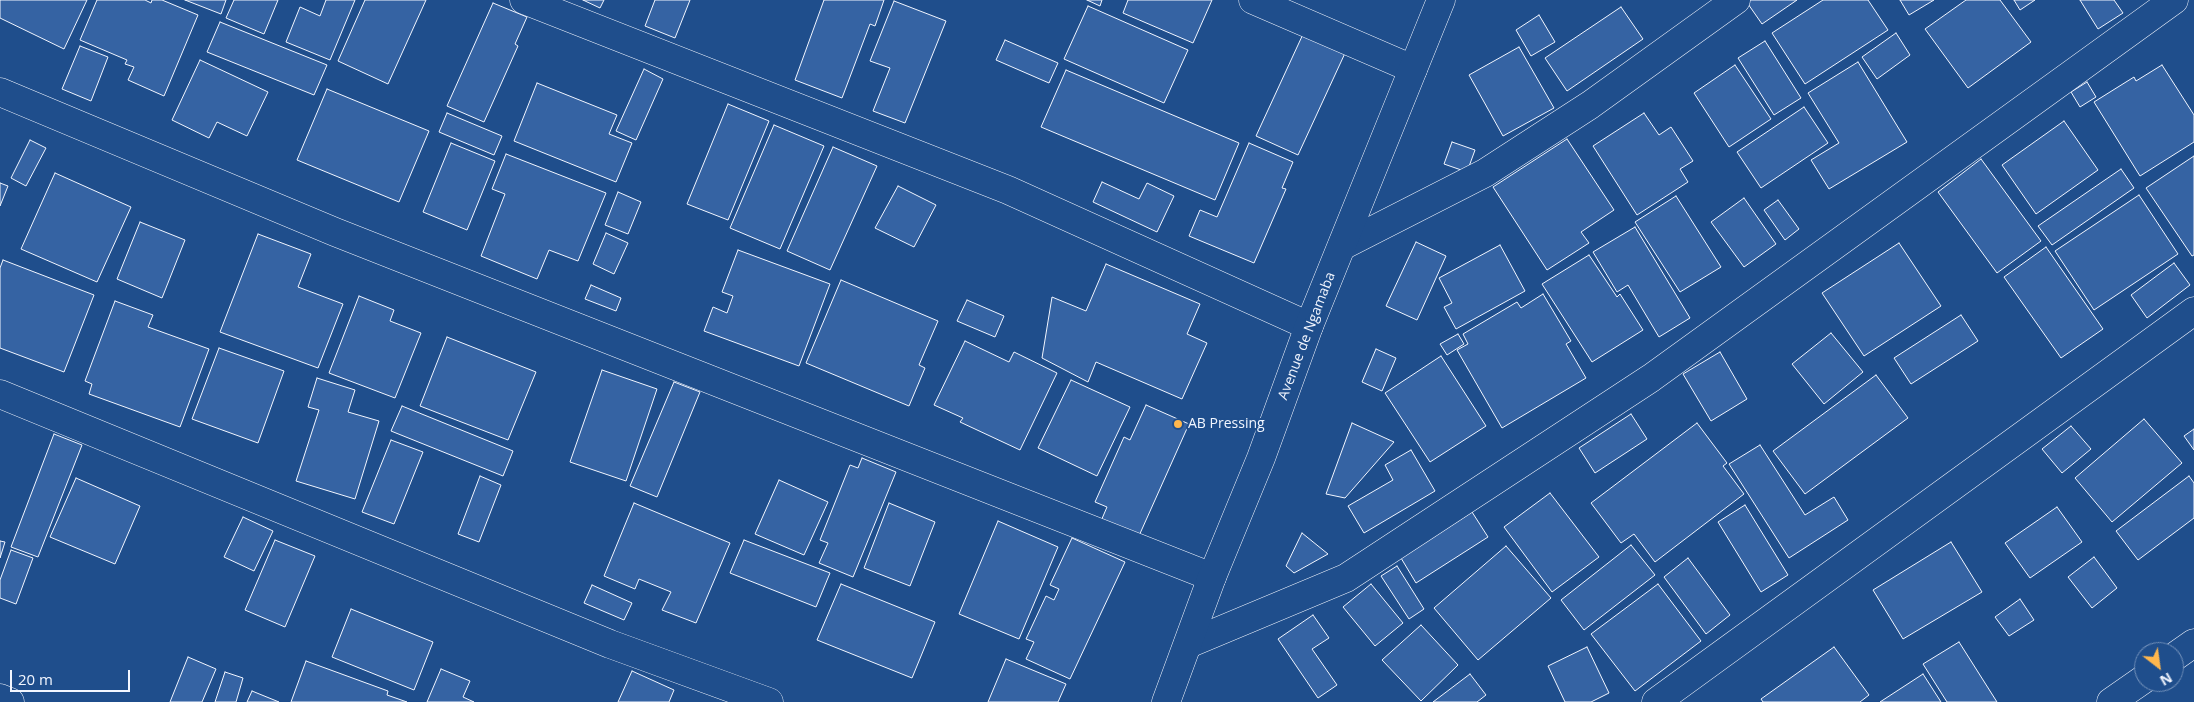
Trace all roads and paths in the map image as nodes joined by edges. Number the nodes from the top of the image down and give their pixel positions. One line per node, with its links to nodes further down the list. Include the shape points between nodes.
1 (524, 0): 10 (street, via 1008,190)
2 (1253, 0): 6 (street)
3 (1440, 0): 6 (street, Avenue de Ngamaba)
4 (1736, 0): 8 (street, via 1590,106 1485,173)
5 (2174, 0): 13 (street, via 1651,378 1362,568 1346,578)
6 (1413, 69): 8 (street, Avenue de Ngamaba)
7 (0, 92): 12 (street, via 344,236)
8 (1342, 246): 10 (street, Avenue de Ngamaba)
9 (2194, 311): 19 (street)
10 (1309, 326): 12 (street, Avenue de Ngamaba, via 1261,458)
11 (0, 394): 17 (street, via 610,644)
12 (1212, 577): 13 (street, Avenue de Ngamaba)
13 (1188, 644): 18 (street, Avenue de Ngamaba)
14 (2134, 686): 20 (street)
15 (0, 698): 16 (street)
16 (10, 702)
17 (769, 702)
18 (1166, 702)
19 (1656, 702)
20 (2112, 702)

